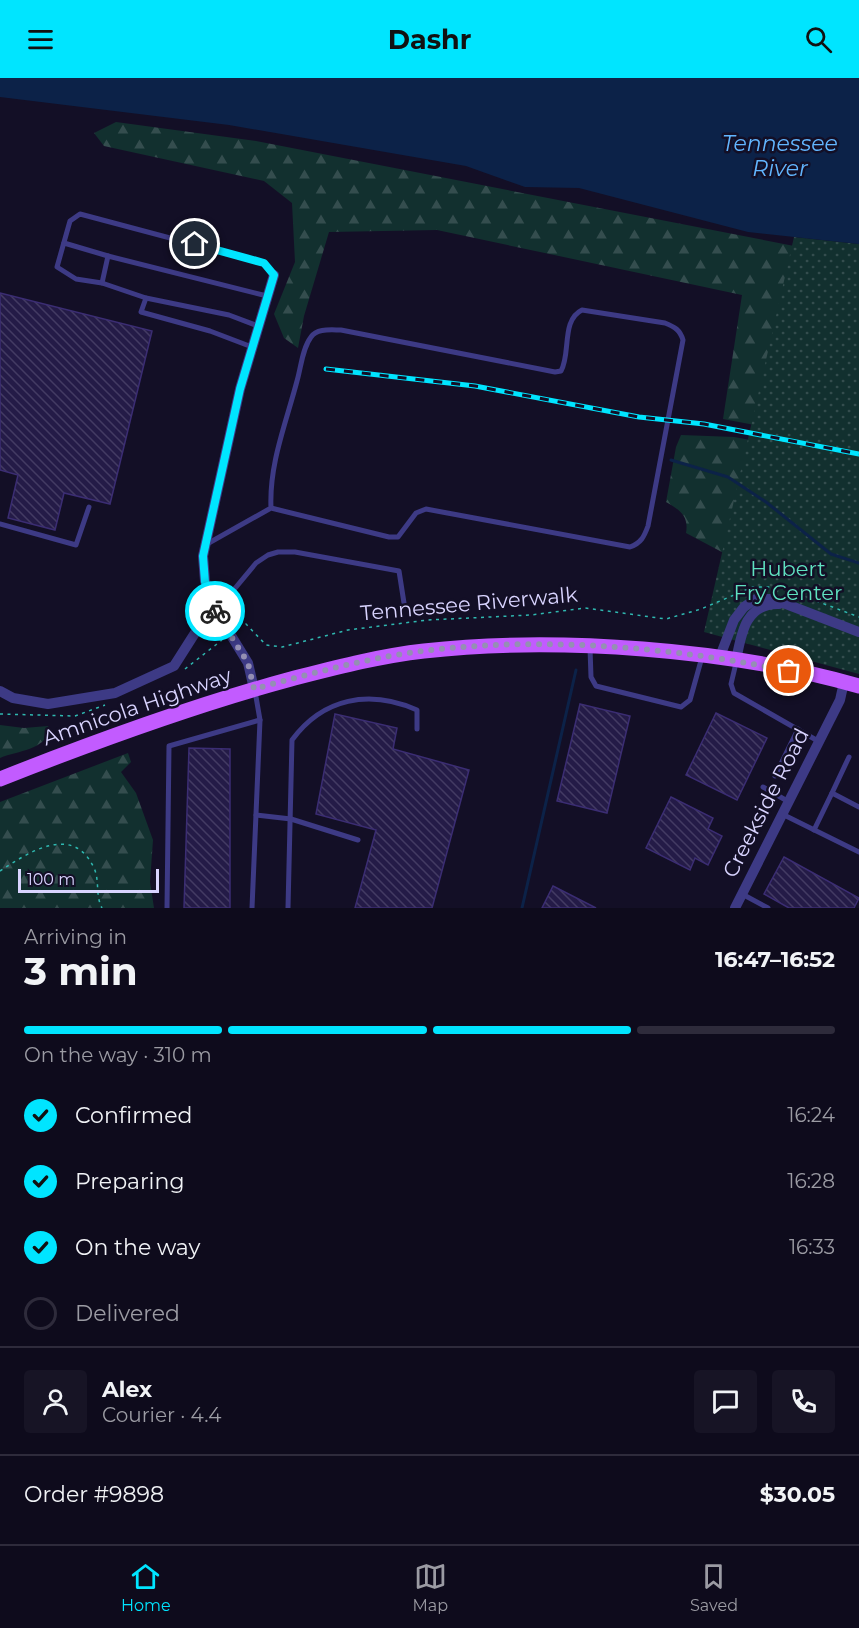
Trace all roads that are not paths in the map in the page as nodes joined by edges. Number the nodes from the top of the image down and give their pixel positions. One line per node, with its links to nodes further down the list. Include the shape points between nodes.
1 (64, 243): 2 (lane); 3 (lane, via 70,221 80,214 264,263); 4 (lane, via 57,267 76,279)
2 (108, 256): 4 (lane); 5 (lane)
3 (274, 275): 5 (street)
4 (102, 283): 6 (lane)
5 (267, 296): 7 (street)
6 (146, 298): 7 (lane, via 229,315); 8 (lane, via 141,312)
7 (258, 326): 8 (street)
8 (252, 347): 12 (street)
9 (89, 507): 11 (lane, via 76,545)
10 (271, 508): 10 (lane, via 389,537 398,537 417,513 426,509 630,547 638,544 648,526 681,334 665,323 582,310 576,313 570,328 564,365 555,372 341,330 317,332 305,351 280,441 272,475); 12 (lane)
11 (1, 527)
12 (206, 545): 15 (street, via 205,582)
13 (404, 603): 15 (lane, via 399,571 287,551 263,558)
14 (783, 604): 16 (street); 19 (street, via 766,598 744,607 734,620); 20 (street, via 761,607 745,622)
15 (216, 611): 23 (street, via 248,663); 24 (street, via 202,622 174,666 115,693 48,704 13,698)
16 (859, 632)
17 (590, 647): 18 (main road, Amnicola Highway); 18 (lane, via 591,677 596,686 681,707 690,700); 23 (main road, Amnicola Highway, via 519,645 422,651 333,668)
18 (702, 657): 19 (main road, Amnicola Highway)
19 (719, 659): 20 (main road, Amnicola Highway)
20 (736, 661): 21 (main road, Amnicola Highway); 27 (lane, via 731,684 734,693)
21 (843, 682): 22 (main road, Amnicola Highway); 28 (street, Creekside Road, via 840,700)
22 (859, 686)
23 (254, 689): 25 (lane); 31 (main road, Amnicola Highway, via 108,736)
24 (0, 691)
25 (260, 720): 37 (lane); 43 (lane, via 169,746)
26 (417, 729): 38 (lane, via 417,710 400,702 370,699 347,700 303,725 292,740)
27 (798, 729): 28 (lane); 30 (lane)
28 (819, 741): 34 (street, Creekside Road)
29 (849, 757): 33 (lane)
30 (775, 776)
31 (0, 779)
32 (764, 787): 34 (lane)
33 (832, 794): 35 (lane); 39 (lane)
34 (789, 802): 36 (street, Creekside Road)
35 (859, 807)
36 (782, 814): 39 (lane); 42 (street, Creekside Road)
37 (256, 815): 38 (lane); 44 (lane)
38 (291, 819): 40 (lane); 45 (lane)
39 (814, 830): 41 (lane)
40 (358, 840)
41 (859, 852)
42 (742, 894): 46 (street, Creekside Road); 47 (lane)
43 (167, 908)
44 (252, 908)
45 (288, 908)
46 (735, 908)
47 (768, 908)

